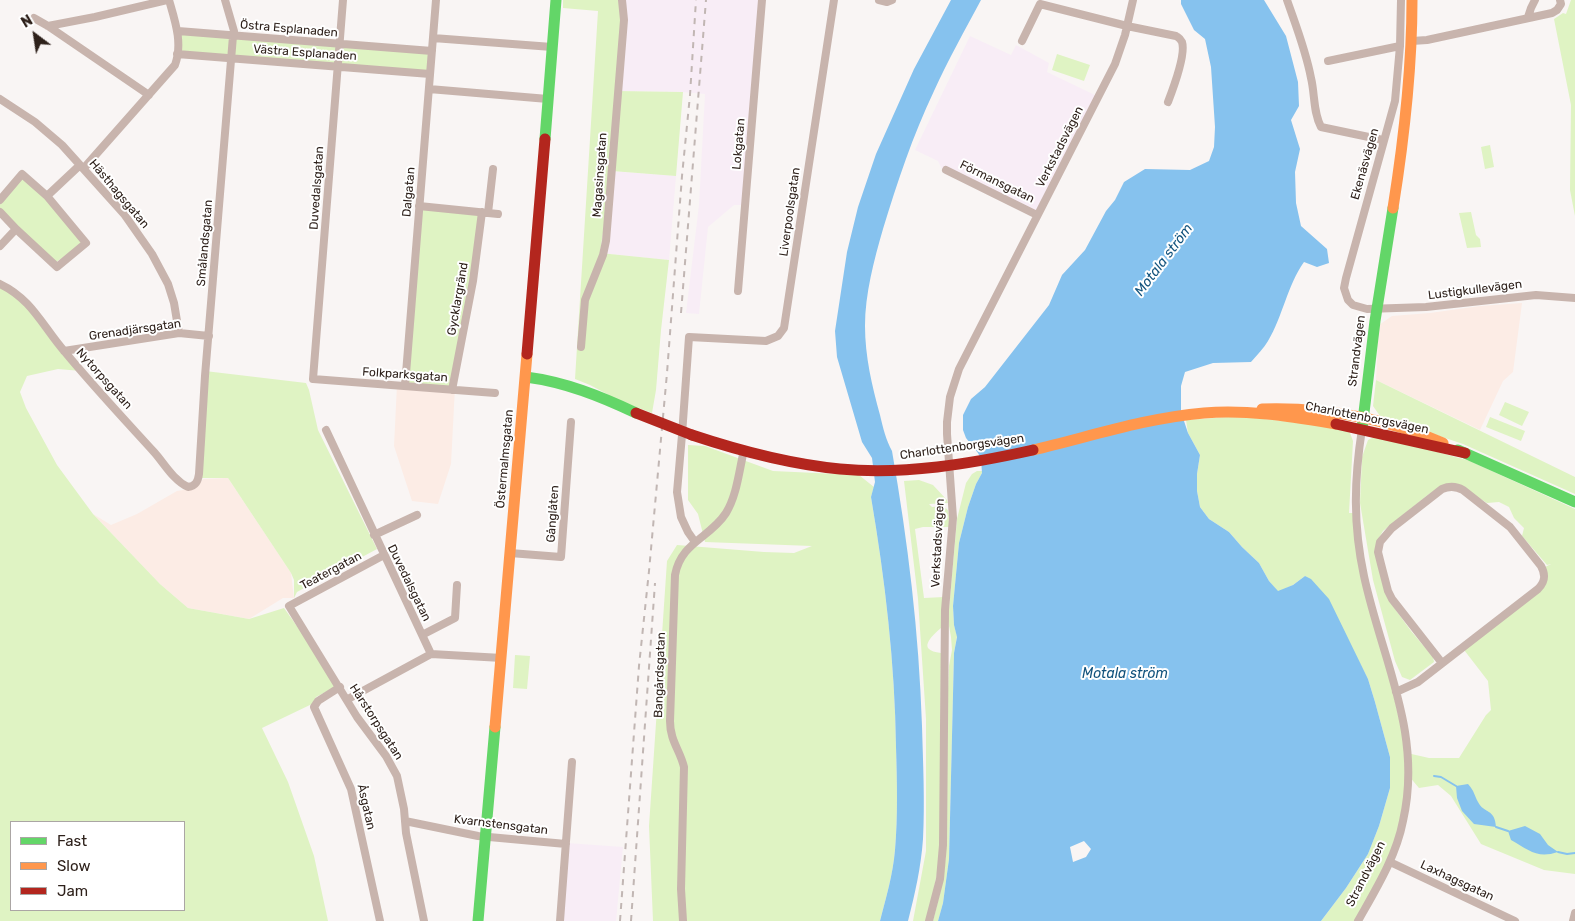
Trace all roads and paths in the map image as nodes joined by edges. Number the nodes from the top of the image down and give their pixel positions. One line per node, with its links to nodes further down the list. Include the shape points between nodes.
1 (168, 0): 19 (street); 21 (street)
2 (225, 0): 22 (street, Smålandsgatan)
3 (343, 0): 26 (street, Duvedalsgatan)
4 (436, 0): 23 (street, Dalgatan)
5 (556, 0): 28 (main road, Östermalmsgatan)
6 (622, 0): 59 (street, Magasinsgatan, via 624,20 606,241 585,300)
7 (762, 0): 54 (street, Lokgatan)
8 (834, 0): 75 (street, Liverpoolsgatan, via 784,328 778,336 766,341 689,336 677,492 681,517)
9 (879, 0): 10 (street)
10 (892, 0)
11 (1133, 0): 20 (street, Verkstadsvägen)
12 (1287, 0): 40 (street, via 1308,65 1321,127)
13 (1401, 0): 27 (street, Ekenäsvägen)
14 (1412, 0): 25 (main road, Strandvägen)
15 (1535, 0): 17 (street)
16 (1560, 0): 17 (street, via 1555,12)
17 (1528, 17): 25 (street)
18 (34, 18): 19 (street)
19 (48, 26): 36 (street)
20 (1127, 26): 24 (street, via 1040,4); 39 (street, via 1173,35 1181,41 1179,71); 50 (street, Verkstadsvägen, via 1108,77)
21 (178, 31): 22 (street, Östra Esplanaden); 30 (street)
22 (233, 36): 26 (street, Östra Esplanaden); 31 (street, Smålandsgatan)
23 (433, 38): 28 (street); 29 (street, Dalgatan)
24 (1022, 41)
25 (1412, 41): 56 (main road, Strandvägen, via 1403,146)
26 (339, 44): 29 (street, Östra Esplanaden); 33 (street, Duvedalsgatan)
27 (1400, 46): 32 (street); 40 (street, Ekenäsvägen, via 1395,101)
28 (552, 47): 38 (main road, Östermalmsgatan)
29 (432, 51): 34 (street, Dalgatan)
30 (178, 54): 31 (street, Västra Esplanaden); 36 (street, via 175,65)
31 (231, 59): 33 (street, Västra Esplanaden); 58 (street, Smålandsgatan)
32 (1328, 61)
33 (338, 66): 34 (street, Västra Esplanaden); 62 (street, Duvedalsgatan)
34 (430, 74): 35 (street, Dalgatan)
35 (429, 89): 38 (street); 46 (street, Dalgatan)
36 (149, 95): 41 (street)
37 (0, 99): 41 (street, Hästhagsgatan, via 50,134)
38 (548, 99): 61 (main road, Östermalmsgatan)
39 (1168, 102)
40 (1384, 140): 56 (street, Ekenäsvägen, via 1344,288 1354,305)
41 (82, 166): 44 (street); 57 (street, Hästhagsgatan, via 124,214 152,254 168,284)
42 (492, 169): 48 (street, Gycklargränd)
43 (946, 170): 50 (street, Förmansgatan)
44 (47, 196): 45 (street, via 22,174); 51 (street, via 86,243 57,267)
45 (0, 200)
46 (420, 206): 48 (street); 63 (street, Dalgatan)
47 (0, 212): 51 (street)
48 (485, 212): 49 (street); 64 (street, Gycklargränd)
49 (498, 214)
50 (1037, 215): 70 (street, Verkstadsvägen, via 955,378 947,422)
51 (16, 230): 52 (street)
52 (0, 246)
53 (0, 284): 60 (street, Nytorpsgatan, via 31,306)
54 (738, 290)
55 (1575, 298): 56 (street, Lustigkullevägen, via 1536,295 1444,306)
56 (1377, 309): 67 (main road, Strandvägen)
57 (179, 333): 58 (street, Grenadjärsgatan); 60 (street, Grenadjärsgatan)
58 (209, 336): 71 (street, Smålandsgatan, via 199,474)
59 (581, 348)
60 (64, 351): 71 (street, Nytorpsgatan, via 178,480)
61 (526, 377): 69 (main road, Charlottenborgsvägen, bridge, via 570,385 692,435); 76 (main road, Östermalmsgatan)
62 (313, 379): 63 (street, Folkparksgatan)
63 (405, 386): 64 (street, Folkparksgatan)
64 (452, 390): 65 (street, Folkparksgatan)
65 (495, 393)
66 (571, 422): 76 (street, Gånglåten, via 561,557)
67 (1362, 423): 70 (main road, Charlottenborgsvägen, via 1233,412 1182,416); 72 (main road, Charlottenborgsvägen, via 1465,453); 85 (street, Strandvägen, via 1355,480 1358,542 1366,584)
68 (326, 430): 74 (street, Duvedalsgatan)
69 (744, 450): 70 (main road, Charlottenborgsvägen, via 841,469 899,470); 75 (street, Bangårdsgatan, via 726,513)
70 (949, 465): 98 (street, Verkstadsvägen, via 953,518 945,610 943,845 940,879)
71 (193, 487)
72 (1575, 502)
73 (417, 515): 74 (street)
74 (374, 535): 77 (street, Duvedalsgatan)
75 (696, 542): 97 (street, Bangårdsgatan, via 681,556 676,575 670,721 671,734 684,767)
76 (510, 553): 82 (main road, Östermalmsgatan)
77 (384, 555): 79 (street, Teatergatan); 80 (street, Duvedalsgatan)
78 (457, 585): 80 (street, via 455,618)
79 (289, 606): 84 (street, Hårstorpsgatan)
80 (422, 635): 81 (street, Duvedalsgatan)
81 (431, 654): 82 (street); 86 (street)
82 (502, 658): 89 (main road, Östermalmsgatan)
83 (1442, 663): 83 (street, via 1538,589 1544,577 1541,566 1510,527 1456,487 1442,489 1392,528 1383,538 1378,552 1392,599); 85 (street, via 1418,682)
84 (340, 687): 86 (street, Hårstorpsgatan); 93 (street, Åsgatan, via 314,707 351,789)
85 (1396, 692): 91 (street, Strandvägen, via 1406,731 1409,775 1404,821)
86 (348, 700): 88 (street, Hårstorpsgatan, via 392,765)
87 (572, 762): 90 (street)
88 (405, 822): 89 (street, Kvarnstensgatan); 94 (street, Hårstorpsgatan)
89 (485, 836): 90 (street, Kvarnstensgatan); 95 (main road, Östermalmsgatan)
90 (566, 844): 96 (street)
91 (1390, 862): 99 (street, Strandvägen); 100 (street, Laxhagsgatan)
92 (1575, 914): 101 (street)
93 (380, 921)
94 (424, 921)
95 (478, 921)
96 (560, 921)
97 (683, 921)
98 (929, 921)
99 (1358, 921)
100 (1515, 921)
101 (1572, 921)

